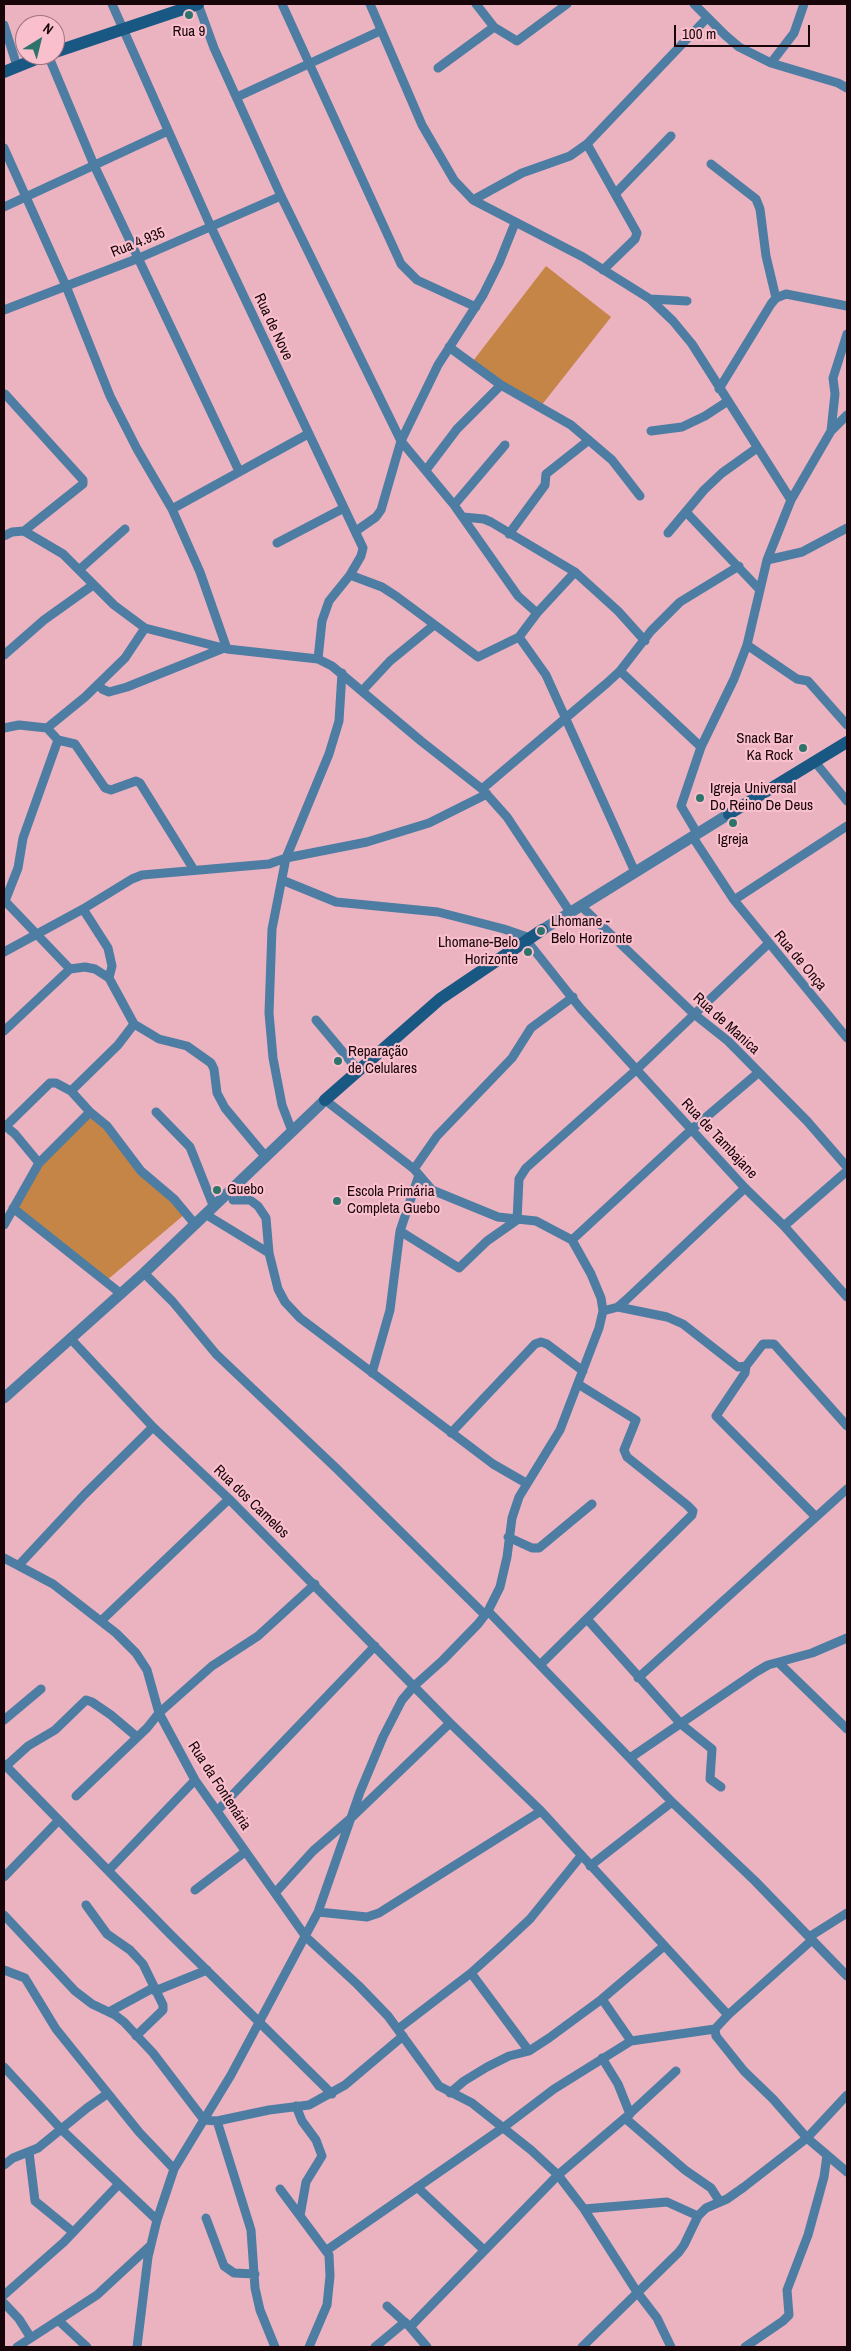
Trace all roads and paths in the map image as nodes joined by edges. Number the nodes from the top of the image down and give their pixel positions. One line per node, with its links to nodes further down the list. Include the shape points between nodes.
1 (112, 4): 12 (street, Rua de Nove)
2 (198, 4): 12 (main road); 22 (street)
3 (282, 4): 16 (street)
4 (370, 4): 13 (street)
5 (476, 4): 11 (street)
6 (567, 4): 11 (street, via 517,41)
7 (694, 4): 9 (street)
8 (804, 4): 15 (street, via 794,33)
9 (707, 18): 15 (street, via 739,47); 25 (street)
10 (4, 25): 18 (street)
11 (494, 27): 19 (street)
12 (122, 28): 14 (main road); 23 (street, Rua de Nove)
13 (380, 30): 16 (street); 32 (street, via 444,166)
14 (65, 48)
15 (771, 63): 21 (street)
16 (308, 64): 22 (street); 43 (street, via 401,264 417,280)
17 (51, 65): 28 (street)
18 (18, 66): 20 (main road)
19 (438, 68)
20 (4, 72)
21 (847, 88)
22 (237, 97): 31 (street)
23 (168, 131): 28 (street); 35 (street, Rua de Nove)
24 (671, 136): 29 (street)
25 (587, 144): 29 (street); 32 (street, via 570,156 522,173)
26 (4, 148): 30 (street)
27 (711, 164): 39 (street, via 756,199)
28 (94, 165): 30 (street); 36 (street)
29 (615, 194): 37 (street, via 638,233)
30 (25, 196): 33 (street); 38 (street)
31 (281, 196): 35 (street, Rua 4.935); 56 (street)
32 (473, 200): 34 (street)
33 (4, 207)
34 (516, 223): 37 (street); 43 (street)
35 (211, 227): 36 (street, Rua 4.935); 54 (street, Rua de Nove)
36 (139, 258): 38 (street, Rua 4.935); 60 (street)
37 (603, 270): 40 (street)
38 (66, 286): 44 (street, Rua 4.935); 65 (street, via 110,396)
39 (776, 298): 42 (street, via 786,294); 48 (street)
40 (650, 299): 41 (street); 48 (street, via 692,344)
41 (687, 301)
42 (847, 306)
43 (476, 307): 46 (street)
44 (4, 310)
45 (847, 334): 53 (street, via 833,378 835,394)
46 (449, 347): 47 (street); 56 (street)
47 (501, 385): 55 (street, via 552,413); 59 (street, via 457,429)
48 (720, 388): 50 (street)
49 (5, 394): 71 (street, via 83,480 83,484)
50 (728, 401): 52 (street, via 682,427); 58 (street)
51 (847, 415): 53 (street)
52 (651, 431)
53 (831, 431): 62 (street)
54 (308, 434): 60 (street); 64 (street, Rua de Nove)
55 (589, 440): 61 (street, via 612,460); 75 (street, via 546,474 545,485)
56 (401, 441): 59 (street); 72 (street, via 381,510)
57 (505, 445): 63 (street)
58 (757, 448): 62 (street); 66 (street, via 722,473)
59 (426, 470): 63 (street)
60 (239, 471): 65 (street)
61 (640, 496)
62 (791, 500): 77 (street)
63 (454, 505): 67 (street)
64 (344, 508): 72 (street, Rua de Nove); 76 (street)
65 (172, 509): 90 (street, via 200,572)
66 (686, 512): 73 (street); 78 (street)
67 (463, 517): 75 (street, via 484,519); 84 (street, via 518,596)
68 (4, 524): 74 (street)
69 (847, 528): 77 (street, via 802,552)
70 (125, 529): 79 (street)
71 (24, 531): 74 (street); 79 (street, via 64,554)
72 (356, 531): 81 (street, Rua de Nove, via 363,548)
73 (668, 533)
74 (8, 534)
75 (509, 534): 80 (street)
76 (277, 543)
77 (767, 560): 83 (street)
78 (738, 566): 83 (street); 88 (street, via 680,602)
79 (80, 568): 82 (street)
80 (575, 572): 84 (street); 88 (street)
81 (350, 575): 85 (street, via 382,587); 92 (street, Rua de Nove, via 329,601 322,621)
82 (93, 585): 86 (street); 91 (street, via 44,620)
83 (760, 590): 89 (street)
84 (537, 614): 87 (street)
85 (434, 625): 87 (street, via 478,657); 96 (street, via 390,661)
86 (145, 628): 90 (street); 95 (street, via 125,658)
87 (520, 637): 97 (street, via 546,675)
88 (645, 641): 93 (street)
89 (747, 645): 98 (street, via 797,679 808,681); 103 (street)
90 (225, 649): 92 (street); 95 (street, via 118,690 105,691)
91 (4, 655)
92 (318, 659): 94 (street)
93 (620, 671): 97 (street); 103 (street)
94 (342, 673): 96 (street); 110 (street, via 339,721 329,754)
95 (99, 684): 100 (street)
96 (362, 691): 105 (street)
97 (566, 717): 105 (street); 112 (street)
98 (847, 725)
99 (4, 728): 100 (street, via 19,725)
100 (48, 728): 101 (street)
101 (58, 740): 111 (street, via 75,744 105,788 111,790 136,781 144,786); 115 (street, via 24,838 18,868)
102 (847, 742): 104 (main road)
103 (702, 747): 109 (street, Rua de Onça, via 681,806)
104 (815, 762): 106 (street); 107 (main road)
105 (484, 791): 110 (street, via 447,815 408,831); 118 (street, via 507,817)
106 (847, 801)
107 (729, 814): 109 (street)
108 (847, 826): 114 (street)
109 (695, 834): 112 (street); 114 (street, Rua de Onça)
110 (286, 858): 111 (street, via 269,864); 113 (street)
111 (194, 870): 117 (street, via 142,875)
112 (635, 872): 116 (street)
113 (282, 880): 121 (street, via 336,902 438,912 487,924); 141 (street, via 272,929 269,1013 282,1105)
114 (734, 900): 122 (street, Rua de Onça)
115 (4, 901): 120 (street)
116 (581, 906): 118 (street); 127 (street, Rua de Manica)
117 (83, 909): 120 (street); 125 (street, via 108,948 112,966)
118 (570, 912): 119 (street)
119 (542, 930): 121 (main road)
120 (35, 933): 123 (street); 124 (street)
121 (528, 940): 126 (street, Rua de Tambajane); 132 (main road, via 440,999)
122 (768, 944): 127 (street); 131 (street, Rua de Onça)
123 (4, 952)
124 (70, 969): 125 (street, via 95,969); 130 (street)
125 (109, 978): 129 (street)
126 (573, 998): 133 (street, Rua de Tambajane); 146 (street, via 531,1028 512,1058 436,1136)
127 (694, 1014): 133 (street); 134 (street, Rua de Manica, via 728,1041)
128 (316, 1020): 132 (street)
129 (134, 1024): 135 (street, via 118,1045); 142 (street, via 159,1039 187,1046 211,1063 217,1092 225,1108)
130 (4, 1031)
131 (847, 1038)
132 (358, 1070): 136 (main road)
133 (636, 1070): 140 (street, Rua de Tambajane); 151 (street, via 526,1168 519,1179)
134 (758, 1073): 140 (street); 144 (street, Rua de Manica)
135 (72, 1090): 137 (street); 139 (street, via 50,1083)
136 (325, 1100): 141 (street); 146 (street)
137 (90, 1112): 143 (street); 152 (street, via 107,1126 141,1172 174,1199)
138 (156, 1112): 149 (street, via 190,1147)
139 (5, 1125): 143 (street)
140 (691, 1130): 147 (street, Rua de Tambajane); 156 (street)
141 (292, 1132): 142 (street)
142 (266, 1156): 149 (street)
143 (39, 1163): 150 (street)
144 (847, 1167)
145 (847, 1171): 154 (street)
146 (417, 1172): 151 (street, via 432,1190 498,1217); 155 (street)
147 (745, 1188): 154 (street, Rua de Tambajane); 161 (street)
148 (233, 1200): 157 (street, via 250,1200 262,1212 266,1218)
149 (209, 1210): 152 (street); 157 (street)
150 (8, 1213): 153 (street); 159 (street)
151 (517, 1220): 155 (street, via 487,1241 459,1268); 156 (street, via 536,1221)
152 (194, 1223): 158 (street)
153 (4, 1226)
154 (784, 1226): 160 (street, Rua de Tambajane)
155 (400, 1231): 166 (street, via 390,1310)
156 (572, 1240): 162 (street, via 601,1298)
157 (269, 1253): 166 (street, via 278,1289 286,1302 300,1318)
158 (144, 1273): 159 (street); 181 (street, via 216,1354)
159 (120, 1293): 163 (street)
160 (847, 1297)
161 (618, 1306): 162 (street); 164 (street, via 683,1324 738,1367)
162 (602, 1312): 165 (street)
163 (70, 1338): 168 (street); 170 (street, Rua dos Camelos)
164 (746, 1366): 169 (street, via 763,1344 774,1344); 176 (street, via 745,1373 716,1416)
165 (583, 1371): 167 (street); 171 (street, via 547,1344 535,1344)
166 (372, 1373): 171 (street)
167 (578, 1384): 172 (street, via 554,1443); 182 (street, via 636,1420 624,1450 626,1457 693,1510 687,1522)
168 (4, 1398)
169 (847, 1426)
170 (153, 1427): 174 (street, Rua dos Camelos); 179 (street)
171 (451, 1433): 172 (street)
172 (526, 1483): 177 (street, via 516,1504)
173 (847, 1489): 176 (street)
174 (229, 1499): 180 (street, Rua dos Camelos); 183 (street)
175 (592, 1504): 177 (street, via 539,1548 532,1548)
176 (816, 1517): 188 (street)
177 (508, 1536): 181 (street, via 500,1587)
178 (4, 1558): 179 (street, Rua da Fontenária)
179 (19, 1565): 183 (street, Rua da Fontenária, via 53,1584)
180 (315, 1584): 185 (street, Rua dos Camelos); 191 (street, via 258,1636 212,1666)
181 (486, 1613): 187 (street); 189 (street)
182 (588, 1619): 187 (street); 188 (street)
183 (101, 1622): 191 (street, Rua da Fontenária, via 136,1652 154,1688)
184 (847, 1638): 186 (street)
185 (375, 1646): 189 (street, Rua dos Camelos); 204 (street)
186 (779, 1663): 194 (street, via 756,1672); 195 (street)
187 (541, 1664): 197 (street)
188 (638, 1678): 194 (street)
189 (414, 1686): 193 (street, Rua dos Camelos); 205 (street, via 402,1700 382,1737)
190 (42, 1689): 192 (street)
191 (159, 1713): 196 (street); 199 (street, Rua da Fontenária)
192 (4, 1720)
193 (450, 1723): 203 (street, Rua dos Camelos); 205 (street)
194 (681, 1724): 197 (street); 200 (street, via 712,1749 710,1779)
195 (847, 1729)
196 (137, 1737): 198 (street, via 111,1715 86,1700 55,1730); 201 (street)
197 (630, 1758): 202 (street)
198 (5, 1765): 206 (street)
199 (195, 1780): 204 (street, Rua da Fontenária); 210 (street)
200 (721, 1786)
201 (76, 1796)
202 (672, 1802): 209 (street); 219 (street)
203 (541, 1811): 208 (street, Rua dos Camelos); 215 (street, via 379,1913 367,1917)
204 (217, 1812): 207 (street, Rua da Fontenária)
205 (350, 1819): 213 (street, via 313,1851); 215 (street)
206 (59, 1820): 210 (street); 211 (street)
207 (245, 1852): 212 (street); 213 (street, Rua da Fontenária)
208 (581, 1856): 209 (street, Rua dos Camelos); 223 (street, via 530,1919)
209 (590, 1866): 220 (street, Rua dos Camelos)
210 (109, 1870): 222 (street)
211 (4, 1877)
212 (195, 1890)
213 (275, 1893): 218 (street, Rua da Fontenária)
214 (86, 1905): 225 (street, via 106,1934 144,1964)
215 (318, 1912): 218 (street)
216 (847, 1913): 219 (street)
217 (4, 1915): 227 (street, via 75,1991)
218 (306, 1937): 229 (street); 231 (street, Rua da Fontenária, via 358,1985)
219 (811, 1939): 224 (street); 228 (street)
220 (664, 1946): 226 (street); 228 (street, Rua dos Camelos)
221 (4, 1970): 239 (street, via 24,1978 56,2029)
222 (207, 1970): 225 (street); 229 (street)
223 (471, 1973): 231 (street); 234 (street)
224 (847, 1976)
225 (154, 1989): 227 (street); 232 (street, via 163,2010)
226 (602, 1999): 233 (street); 234 (street)
227 (109, 2012): 232 (street)
228 (728, 2015): 230 (street)
229 (259, 2022): 240 (street); 244 (street)
230 (715, 2029): 233 (street); 248 (street, via 720,2042 744,2071)
231 (400, 2032): 238 (street, Rua da Fontenária, via 439,2086); 240 (street)
232 (136, 2036): 244 (street)
233 (632, 2041): 235 (street)
234 (529, 2051): 238 (street, via 487,2067)
235 (602, 2058): 243 (street, via 618,2084); 246 (street)
236 (4, 2067): 247 (street)
237 (676, 2071): 243 (street)
238 (450, 2093): 246 (street, Rua da Fontenária, via 472,2102)
239 (107, 2094): 247 (street); 252 (street)
240 (332, 2094): 242 (street, via 309,2105)
241 (847, 2095): 248 (street)
242 (296, 2106): 245 (street); 260 (street, via 322,2156 306,2182)
243 (628, 2116): 254 (street); 258 (street, via 686,2170 711,2188)
244 (204, 2120): 245 (street); 252 (street)
245 (216, 2121): 268 (street, via 251,2230)
246 (504, 2127): 254 (street, Rua da Fontenária); 256 (street)
247 (61, 2129): 249 (street); 255 (street)
248 (807, 2138): 250 (street); 258 (street)
249 (29, 2152): 251 (street); 264 (street, via 35,2201)
250 (827, 2155): 253 (street); 285 (street, via 808,2235 787,2290 789,2315)
251 (4, 2165)
252 (174, 2169): 263 (street)
253 (847, 2172)
254 (558, 2175): 259 (street, Rua da Fontenária); 267 (street)
255 (118, 2185): 263 (street); 264 (street)
256 (418, 2187): 266 (street); 267 (street)
257 (280, 2189): 260 (street)
258 (720, 2202): 261 (street)
259 (584, 2209): 261 (street, via 666,2202); 269 (street, Rua da Fontenária)
260 (300, 2216): 266 (street)
261 (698, 2216): 269 (street, via 684,2245)
262 (206, 2218): 268 (street, via 224,2266 234,2273)
263 (157, 2220): 265 (street)
264 (73, 2232): 270 (street)
265 (151, 2245): 273 (street, via 97,2295); 278 (street)
266 (326, 2250): 280 (street, via 330,2276 327,2305)
267 (484, 2250): 274 (street)
268 (254, 2274): 279 (street, via 260,2310)
269 (637, 2292): 283 (street); 284 (street, Rua da Fontenária, via 657,2318)
270 (4, 2295)
271 (4, 2303): 275 (street, via 19,2318)
272 (387, 2306): 274 (street)
273 (59, 2321): 275 (street); 277 (street)
274 (407, 2325): 281 (street); 282 (street)
275 (31, 2338): 276 (street)
276 (17, 2347)
277 (87, 2347)
278 (137, 2347)
279 (275, 2347)
280 (309, 2347)
281 (375, 2347)
282 (427, 2347)
283 (582, 2347)
284 (671, 2347)
285 (745, 2347)

